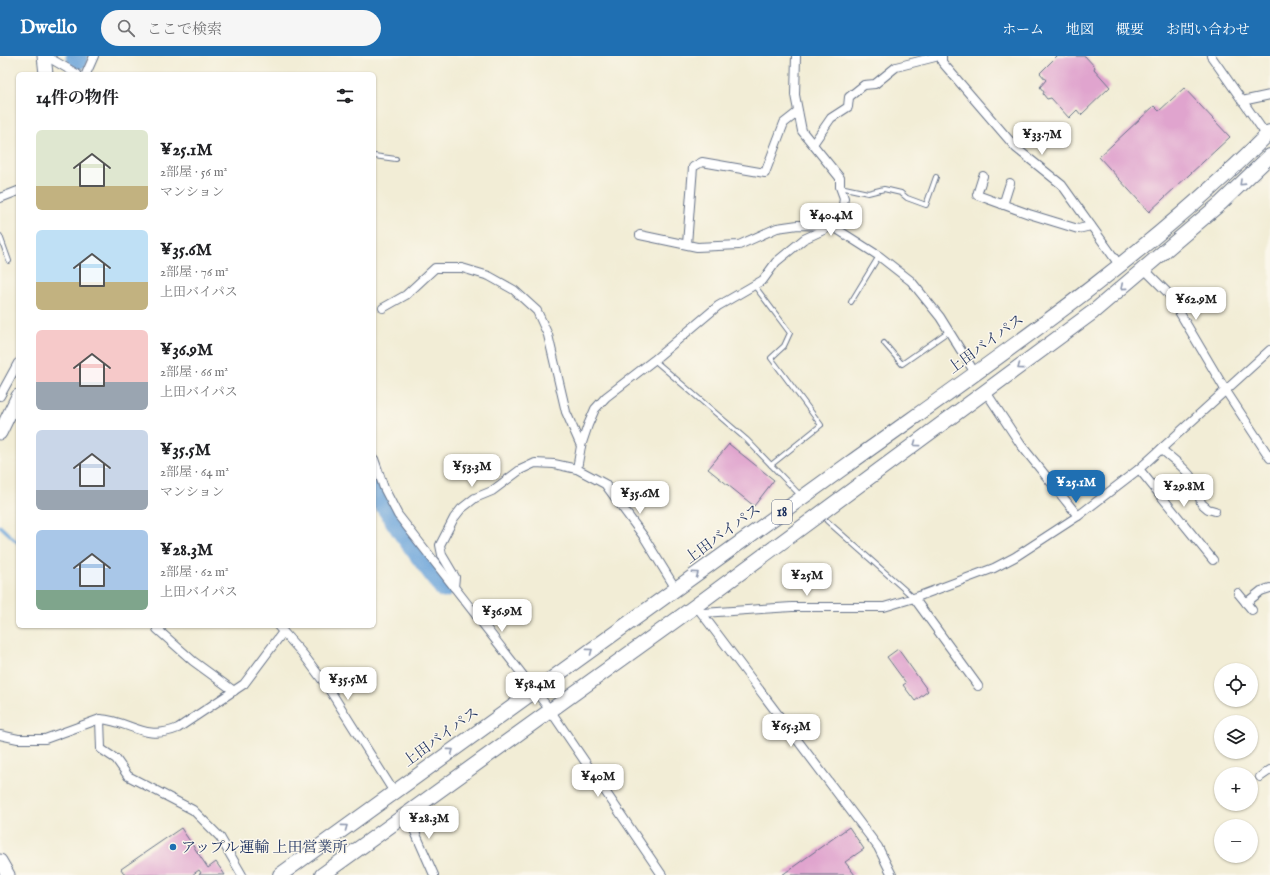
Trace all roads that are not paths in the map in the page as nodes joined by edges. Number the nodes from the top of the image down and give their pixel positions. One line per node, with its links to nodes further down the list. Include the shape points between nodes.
1 (45, 56): 6 (main road); 7 (street)
2 (94, 56): 8 (street)
3 (796, 56): 11 (street, via 795,95)
4 (941, 56): 13 (street, via 896,67 875,84 864,85 849,97 848,107 831,118); 25 (street, via 942,62 1016,148 1062,185)
5 (1211, 56): 10 (street)
6 (46, 72)
7 (73, 72)
8 (87, 72)
9 (1270, 95): 10 (street)
10 (1242, 101): 12 (street)
11 (798, 112): 13 (street, via 802,131); 28 (street, via 784,123 765,173 702,162 693,167)
12 (1268, 134): 31 (highway, 上田バイパス / 18, via 1212,188)
13 (813, 144): 20 (street, via 840,178)
14 (376, 156): 16 (lane)
15 (1270, 156): 32 (highway, 18, one-way to 32, via 1221,203)
16 (396, 159)
17 (983, 176): 23 (street, via 977,195)
18 (936, 177): 20 (lane, via 926,205 901,193 884,189 868,193)
19 (1010, 183): 23 (street)
20 (840, 187): 24 (street, via 844,198 842,212)
21 (16, 192): 22 (street)
22 (0, 198)
23 (1003, 205): 25 (street, via 1078,228)
24 (832, 226): 28 (street, via 798,225 777,228 739,245 697,247); 29 (street); 33 (street, via 804,239 776,262 762,280)
25 (1091, 226): 31 (street)
26 (640, 235): 28 (street)
27 (0, 236): 30 (lane)
28 (687, 244)
29 (880, 256): 34 (lane); 36 (street, via 911,281)
30 (9, 261)
31 (1120, 266): 41 (highway, 上田バイパス / 18)
32 (1144, 269): 42 (street, via 1168,293); 43 (highway, 18, one-way to 43, via 1093,312)
33 (754, 285): 39 (street, via 718,306); 51 (lane, via 790,333 784,346 771,358 821,425)
34 (851, 302)
35 (384, 308): 47 (street, via 406,295 435,268 462,268 489,276 514,290 537,311 548,335 566,412)
36 (949, 331): 37 (lane, via 902,364); 41 (street)
37 (884, 344)
38 (1270, 350): 42 (street)
39 (654, 360): 47 (street, via 606,397 595,410); 51 (lane, via 747,440)
40 (16, 367): 44 (street)
41 (975, 373): 61 (highway, 上田バイパス / 18, one-way to 41)
42 (1226, 391): 48 (street); 49 (street)
43 (986, 392): 56 (street, via 1021,445); 65 (highway, 18, one-way to 65)
44 (0, 396)
45 (16, 400): 46 (main road)
46 (0, 434)
47 (581, 446): 52 (street)
48 (1161, 449): 53 (street); 55 (street, via 1189,472 1199,489 1201,503)
49 (1270, 458)
50 (376, 464): 59 (street, via 398,515)
51 (771, 465): 54 (lane)
52 (577, 469): 59 (street, via 554,464 535,464 520,470 492,491 475,498 461,509 440,545 442,555 455,576); 61 (street, via 605,484 644,537)
53 (1139, 470): 56 (street); 58 (street)
54 (798, 493)
55 (1215, 511)
56 (1078, 516): 63 (street, via 1015,558)
57 (827, 521): 63 (lane)
58 (1213, 560)
59 (454, 587): 71 (street)
60 (1270, 588): 64 (street, via 1261,591)
61 (676, 589): 71 (highway, 上田バイパス / 18, one-way to 61)
62 (1238, 593): 64 (street)
63 (914, 598): 65 (street, via 884,608); 69 (street)
64 (1246, 603): 66 (street)
65 (698, 610): 72 (highway, 18); 84 (street, via 878,847)
66 (1252, 610)
67 (159, 628): 70 (street, via 193,661)
68 (281, 629): 70 (street, via 244,684); 77 (street, via 328,689)
69 (978, 686)
70 (234, 691): 73 (street, via 178,728 166,732 152,734)
71 (536, 691): 72 (street); 77 (highway, 上田バイパス / 18, one-way to 71)
72 (550, 710): 78 (highway, 18); 83 (street)
73 (100, 719): 74 (street, via 45,739 18,739); 79 (street, via 101,749 116,759 128,776 193,810 220,837)
74 (0, 735)
75 (1270, 770): 76 (street)
76 (1260, 777)
77 (394, 792): 80 (highway, 上田バイパス / 18, one-way to 77)
78 (407, 814): 81 (highway, 18); 82 (street)
79 (242, 875)
80 (280, 875)
81 (322, 875)
82 (434, 875)
83 (662, 875)
84 (892, 875)

